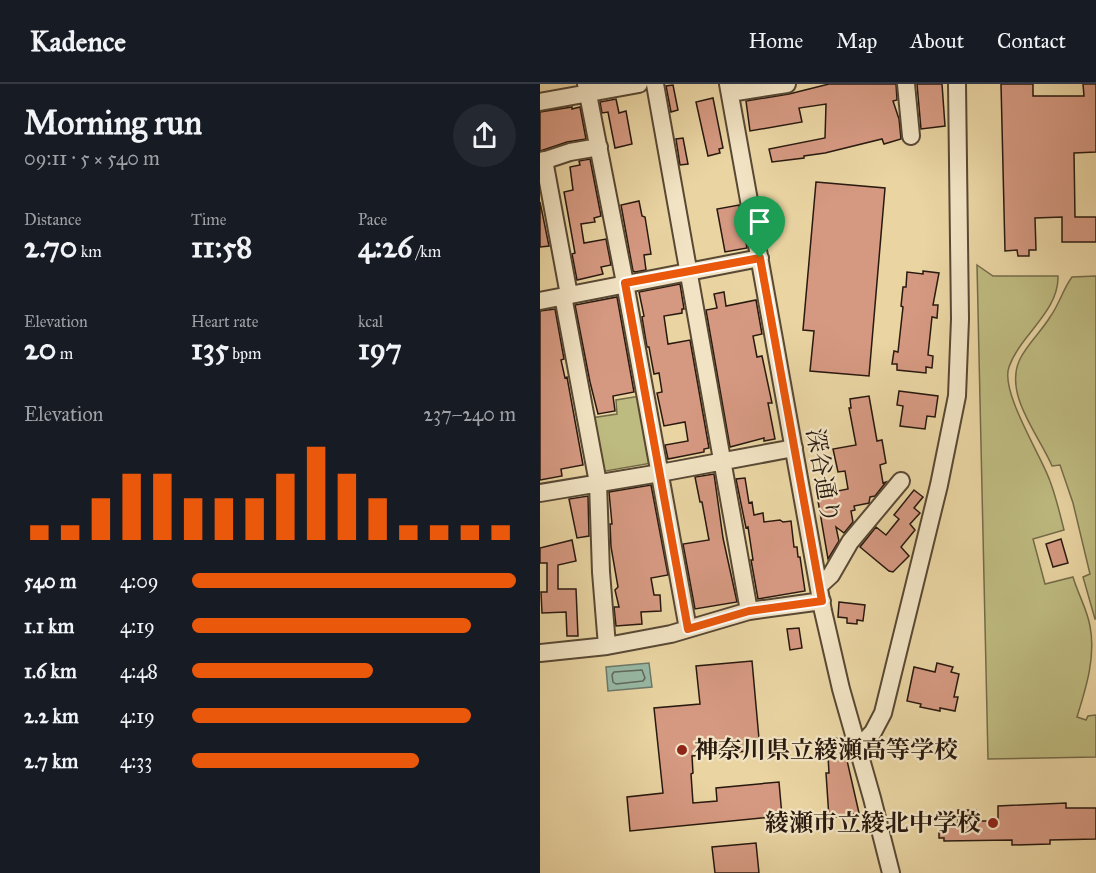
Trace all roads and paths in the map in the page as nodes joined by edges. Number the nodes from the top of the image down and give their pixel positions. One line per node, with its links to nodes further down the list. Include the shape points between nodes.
1 (639, 84): 7 (street)
2 (655, 84): 13 (street)
3 (787, 84): 6 (street)
4 (906, 84): 9 (street)
5 (957, 84): 28 (street, via 957,396 883,712 873,732)
6 (729, 88): 12 (street, 深谷通り)
7 (588, 89): 8 (street); 10 (street)
8 (540, 102)
9 (911, 136)
10 (599, 147): 11 (street); 14 (street)
11 (542, 161): 15 (street)
12 (760, 258): 13 (street); 17 (street, 深谷通り)
13 (688, 271): 14 (street); 18 (street)
14 (625, 283): 15 (street); 19 (street)
15 (566, 296): 16 (street); 21 (street)
16 (540, 301)
17 (794, 448): 18 (street); 23 (street, 深谷通り)
18 (722, 461): 19 (street); 24 (street)
19 (660, 473): 21 (street); 25 (street)
20 (901, 481): 23 (street, via 850,542)
21 (598, 483): 22 (street); 26 (street)
22 (540, 493)
23 (820, 593): 24 (street); 28 (street, 深谷通り)
24 (749, 611): 25 (street)
25 (688, 629): 26 (street)
26 (607, 646): 27 (street)
27 (540, 653)
28 (858, 748): 29 (street, 深谷通り)
29 (891, 873)

